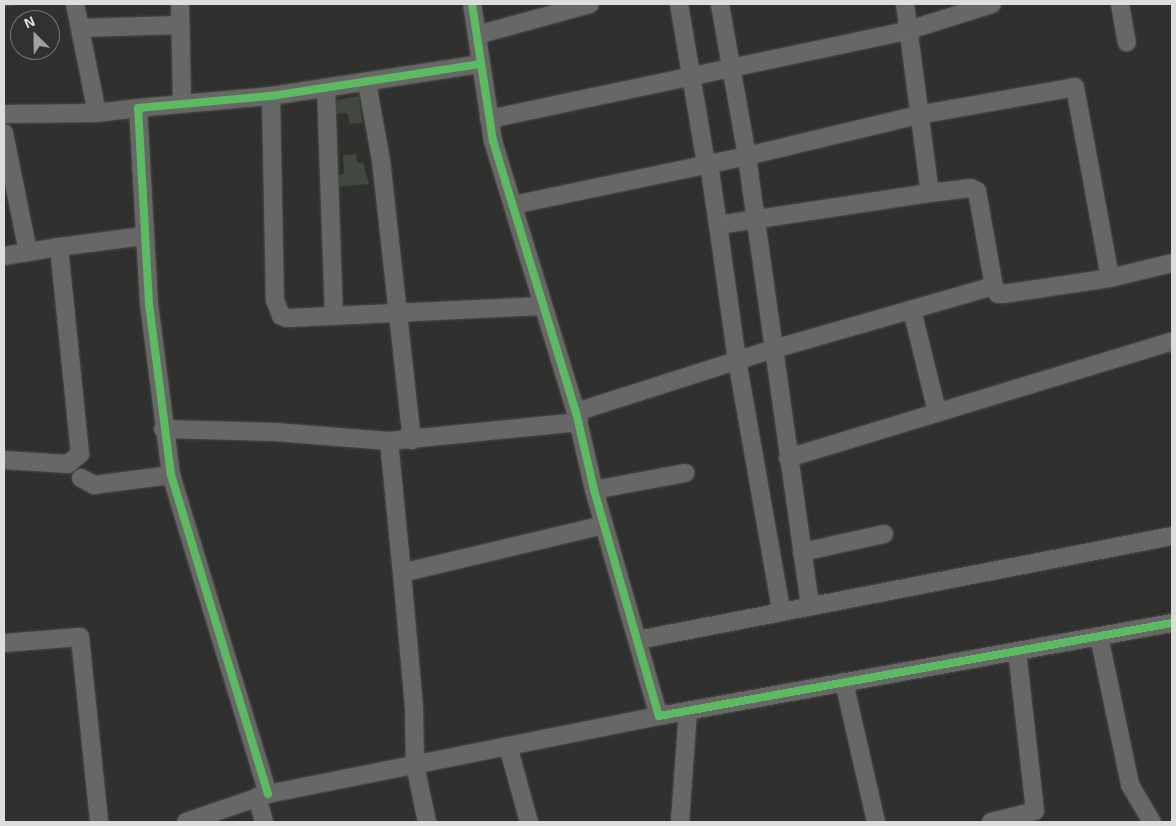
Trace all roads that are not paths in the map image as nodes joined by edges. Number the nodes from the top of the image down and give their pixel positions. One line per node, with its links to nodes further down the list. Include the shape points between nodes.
1 (75, 4): 11 (street)
2 (180, 4): 10 (street)
3 (472, 4): 13 (street)
4 (590, 4): 13 (street)
5 (679, 4): 17 (street)
6 (720, 4): 16 (street)
7 (905, 4): 12 (street)
8 (992, 4): 12 (street)
9 (1120, 4): 14 (street)
10 (180, 25): 11 (street); 21 (street)
11 (80, 28): 23 (street)
12 (906, 31): 16 (street); 25 (street)
13 (477, 35): 15 (street)
14 (1127, 42)
15 (480, 64): 18 (street); 26 (street)
16 (733, 70): 17 (street); 28 (street)
17 (690, 77): 26 (street); 29 (street)
18 (367, 83): 19 (street); 43 (street, via 382,160)
19 (326, 88): 20 (street); 44 (street)
20 (271, 96): 21 (street); 44 (street, via 274,300 281,316 287,318)
21 (182, 103): 22 (street)
22 (138, 108): 23 (street); 34 (street)
23 (97, 113): 24 (street)
24 (4, 114)
25 (918, 114): 28 (street); 30 (street); 39 (street, via 1075,87)
26 (489, 119): 31 (street)
27 (4, 134): 36 (street)
28 (747, 156): 29 (street); 32 (street)
29 (707, 164): 31 (street); 33 (street)
30 (930, 193): 32 (street); 40 (street, via 971,188 977,191)
31 (513, 205): 41 (street)
32 (756, 218): 33 (street); 46 (street)
33 (718, 225): 47 (street)
34 (144, 236): 35 (street); 50 (street)
35 (60, 247): 36 (street); 54 (street, via 80,454 68,464)
36 (28, 252): 37 (street)
37 (4, 256)
38 (1172, 263): 39 (street)
39 (1110, 278): 40 (street, via 1003,294 998,294)
40 (994, 286): 42 (street)
41 (543, 306): 43 (street); 49 (street)
42 (912, 310): 46 (street); 48 (street)
43 (398, 312): 44 (street); 51 (street)
44 (334, 316)
45 (1172, 341): 48 (street)
46 (774, 349): 47 (street); 53 (street)
47 (738, 360): 49 (street); 65 (street)
48 (937, 412): 53 (street)
49 (577, 417): 51 (street); 58 (street)
50 (163, 429): 52 (street, via 276,432); 56 (street)
51 (412, 440): 52 (street)
52 (389, 441): 63 (street)
53 (788, 458): 62 (street)
54 (4, 460)
55 (685, 472): 58 (street)
56 (171, 475): 57 (street, via 94,485); 76 (street)
57 (80, 478)
58 (594, 490): 59 (street)
59 (603, 525): 63 (street); 68 (street)
60 (884, 534): 62 (street)
61 (1172, 536): 64 (street)
62 (802, 552): 64 (street)
63 (402, 573): 75 (street, via 414,707)
64 (810, 605): 65 (street)
65 (781, 610): 68 (street)
66 (1172, 623): 67 (street)
67 (1099, 636): 70 (street); 86 (street, via 1130,785)
68 (638, 640): 73 (street)
69 (4, 643): 78 (street, via 80,637)
70 (1017, 651): 71 (street); 77 (street)
71 (844, 682): 72 (street); 84 (street)
72 (688, 711): 73 (street); 83 (street)
73 (659, 716): 74 (street)
74 (508, 746): 75 (street); 82 (street)
75 (415, 765): 76 (street); 81 (street)
76 (262, 795): 79 (street); 80 (street)
77 (1036, 817): 85 (street)
78 (98, 822)
79 (186, 822)
80 (264, 822)
81 (428, 822)
82 (529, 822)
83 (680, 822)
84 (876, 822)
85 (991, 822)
86 (1152, 822)

